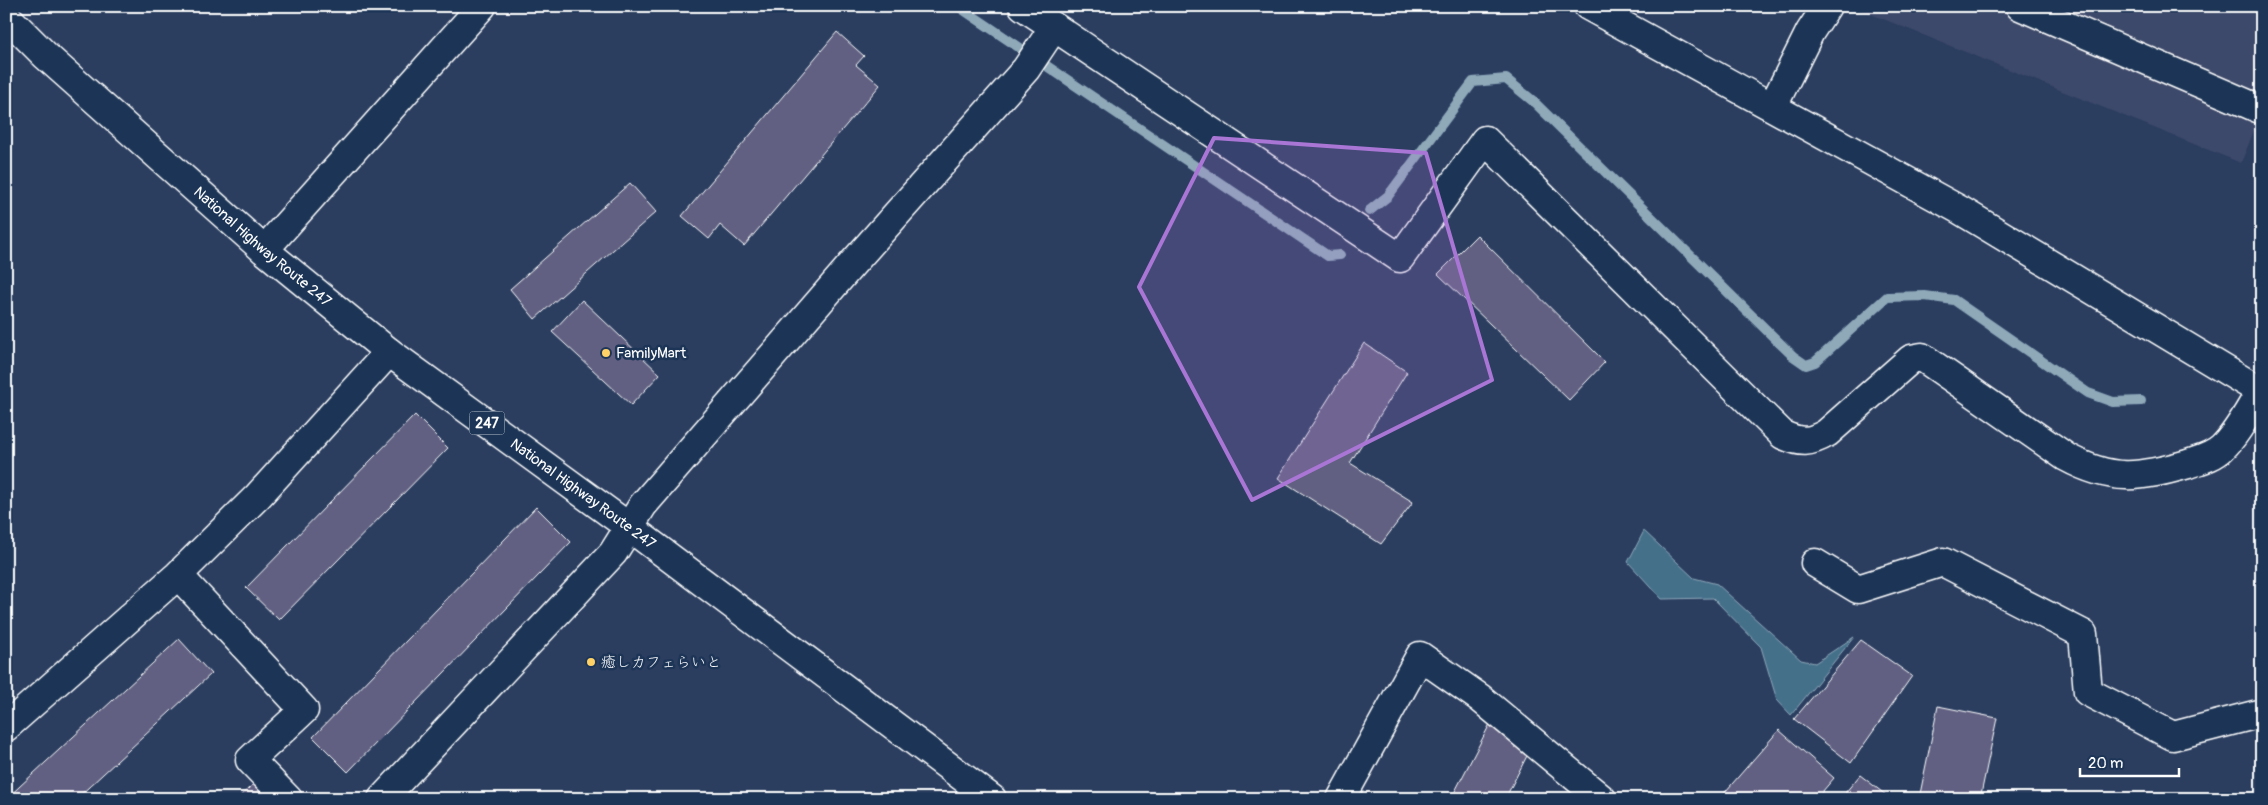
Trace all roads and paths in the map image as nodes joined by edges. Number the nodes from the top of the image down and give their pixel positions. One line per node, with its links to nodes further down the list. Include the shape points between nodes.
1 (482, 6): 10 (main road)
2 (1023, 6): 7 (main road)
3 (1588, 6): 8 (main road)
4 (1827, 6): 8 (main road, via 1810,32)
5 (2020, 6): 9 (main road)
6 (6, 16): 10 (main road, National Highway Route 247 / 247, via 46,56)
7 (1049, 34): 12 (main road, via 1400,258 1486,140 1783,435 1798,442 1813,441 1828,433 1911,359 1922,357 2066,457 2089,469 2138,476 2163,471 2222,449); 13 (main road, via 1026,69 643,505)
8 (1773, 106): 12 (main road, via 1960,210)
9 (2262, 110)
10 (264, 250): 11 (main road, National Highway Route 247 / 247)
11 (389, 352): 13 (main road, National Highway Route 247 / 247); 15 (main road, via 258,496)
12 (2261, 391)
13 (629, 527): 18 (main road, via 613,553); 20 (main road, National Highway Route 247 / 247)
14 (1816, 563): 16 (main road, via 1858,589 1943,562 2083,634 2088,692 2173,736)
15 (178, 576): 17 (main road); 19 (main road, via 304,710 250,760)
16 (2262, 713)
17 (6, 727)
18 (392, 796)
19 (288, 799)
20 (992, 799)
21 (1341, 799): 22 (main road, via 1420,656 1480,698)
22 (1602, 799)

